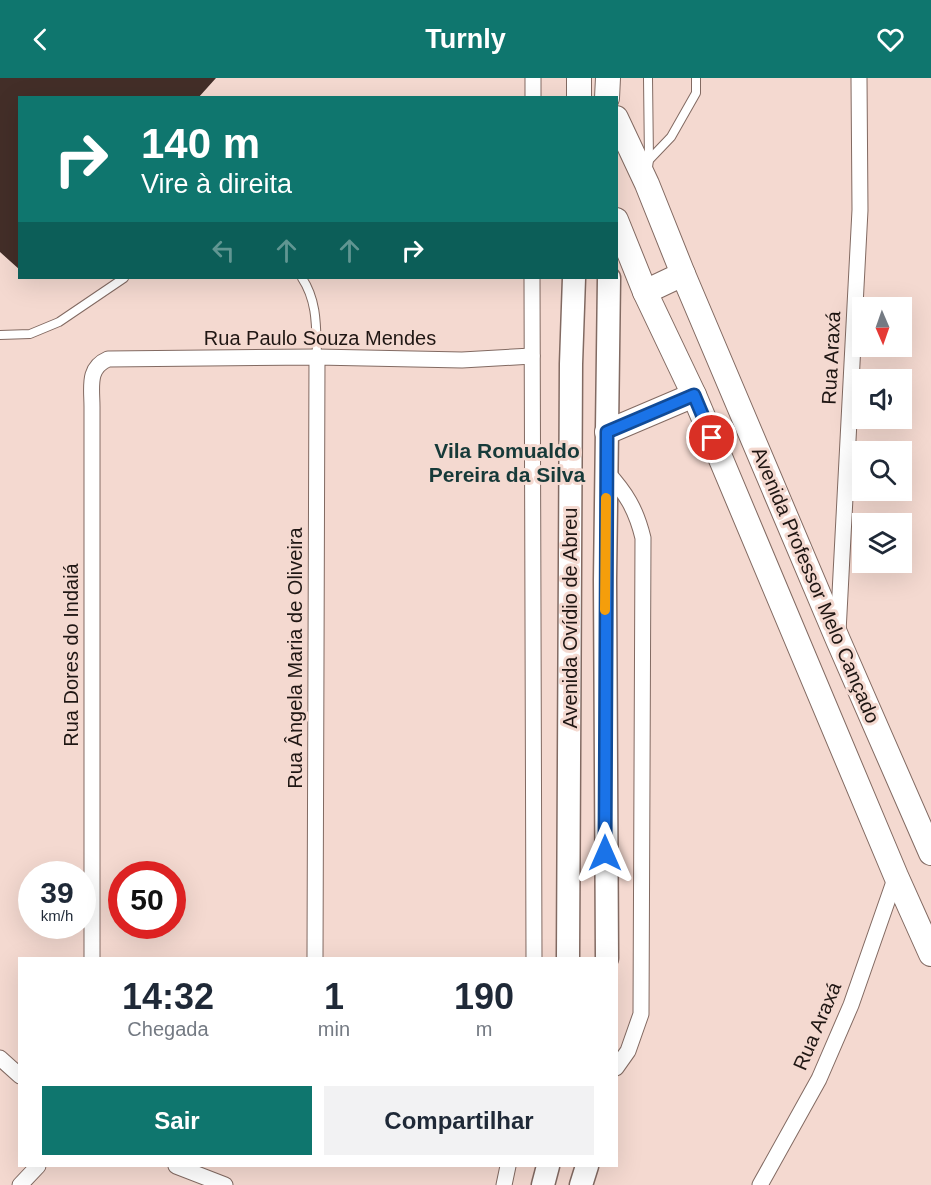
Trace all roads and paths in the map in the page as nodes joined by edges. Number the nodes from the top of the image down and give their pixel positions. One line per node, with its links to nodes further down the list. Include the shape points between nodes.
1 (533, 78): 7 (street)
2 (579, 78): 8 (main road)
3 (608, 78): 9 (main road)
4 (648, 78): 11 (lane)
5 (696, 78): 11 (lane, via 696,93 671,137)
6 (859, 78): 28 (street, Rua Araxá, via 860,210)
7 (533, 96)
8 (579, 96)
9 (607, 96)
10 (618, 122): 12 (main road, Avenida Professor Melo Cançado)
11 (649, 160): 12 (lane)
12 (647, 184): 14 (main road, Avenida Professor Melo Cançado)
13 (618, 225): 20 (main road, Avenida Professor Melo Cançado)
14 (683, 274): 20 (main road); 28 (main road, Avenida Professor Melo Cançado)
15 (123, 279): 21 (lane, via 59,322 30,334)
16 (303, 279): 23 (lane, via 316,313)
17 (532, 279): 22 (street, Avenida Ovídio de Abreu)
18 (574, 279): 30 (main road, Avenida Ovídio de Abreu)
19 (609, 279): 26 (main road, Avenida Ovídio de Abreu)
20 (645, 292): 25 (main road, Avenida Professor Melo Cançado)
21 (0, 335)
22 (532, 356): 23 (street, Rua Paulo Souza Mendes, via 462,360); 36 (street, Avenida Ovídio de Abreu)
23 (316, 357): 24 (street, Rua Paulo Souza Mendes); 35 (street, Rua Ângela Maria de Oliveira)
24 (108, 359): 34 (street, Rua Dores do Indaiá, via 98,363 92,384)
25 (694, 395): 26 (main road); 32 (main road, Avenida Professor Melo Cançado)
26 (607, 432): 27 (main road, Avenida Ovídio de Abreu)
27 (606, 471): 31 (main road, Avenida Ovídio de Abreu); 40 (street, via 633,507 643,538 641,1014 628,1051)
28 (838, 640): 29 (main road, Avenida Professor Melo Cançado)
29 (928, 839)
30 (568, 850): 31 (main road); 37 (main road, Avenida Ovídio de Abreu)
31 (605, 853): 38 (main road, Avenida Ovídio de Abreu)
32 (896, 876): 33 (main road, Avenida Professor Melo Cançado); 52 (street, Rua Araxá, via 851,1005 819,1079)
33 (931, 954)
34 (92, 957)
35 (315, 957)
36 (534, 957)
37 (568, 957)
38 (607, 957)
39 (0, 1058): 41 (street)
40 (618, 1065)
41 (18, 1074)
42 (37, 1167): 47 (street)
43 (179, 1167): 48 (street)
44 (508, 1167): 49 (street)
45 (548, 1167): 50 (main road)
46 (586, 1167): 51 (main road)
47 (20, 1185)
48 (225, 1185)
49 (504, 1185)
50 (543, 1185)
51 (581, 1185)
52 (760, 1185)

